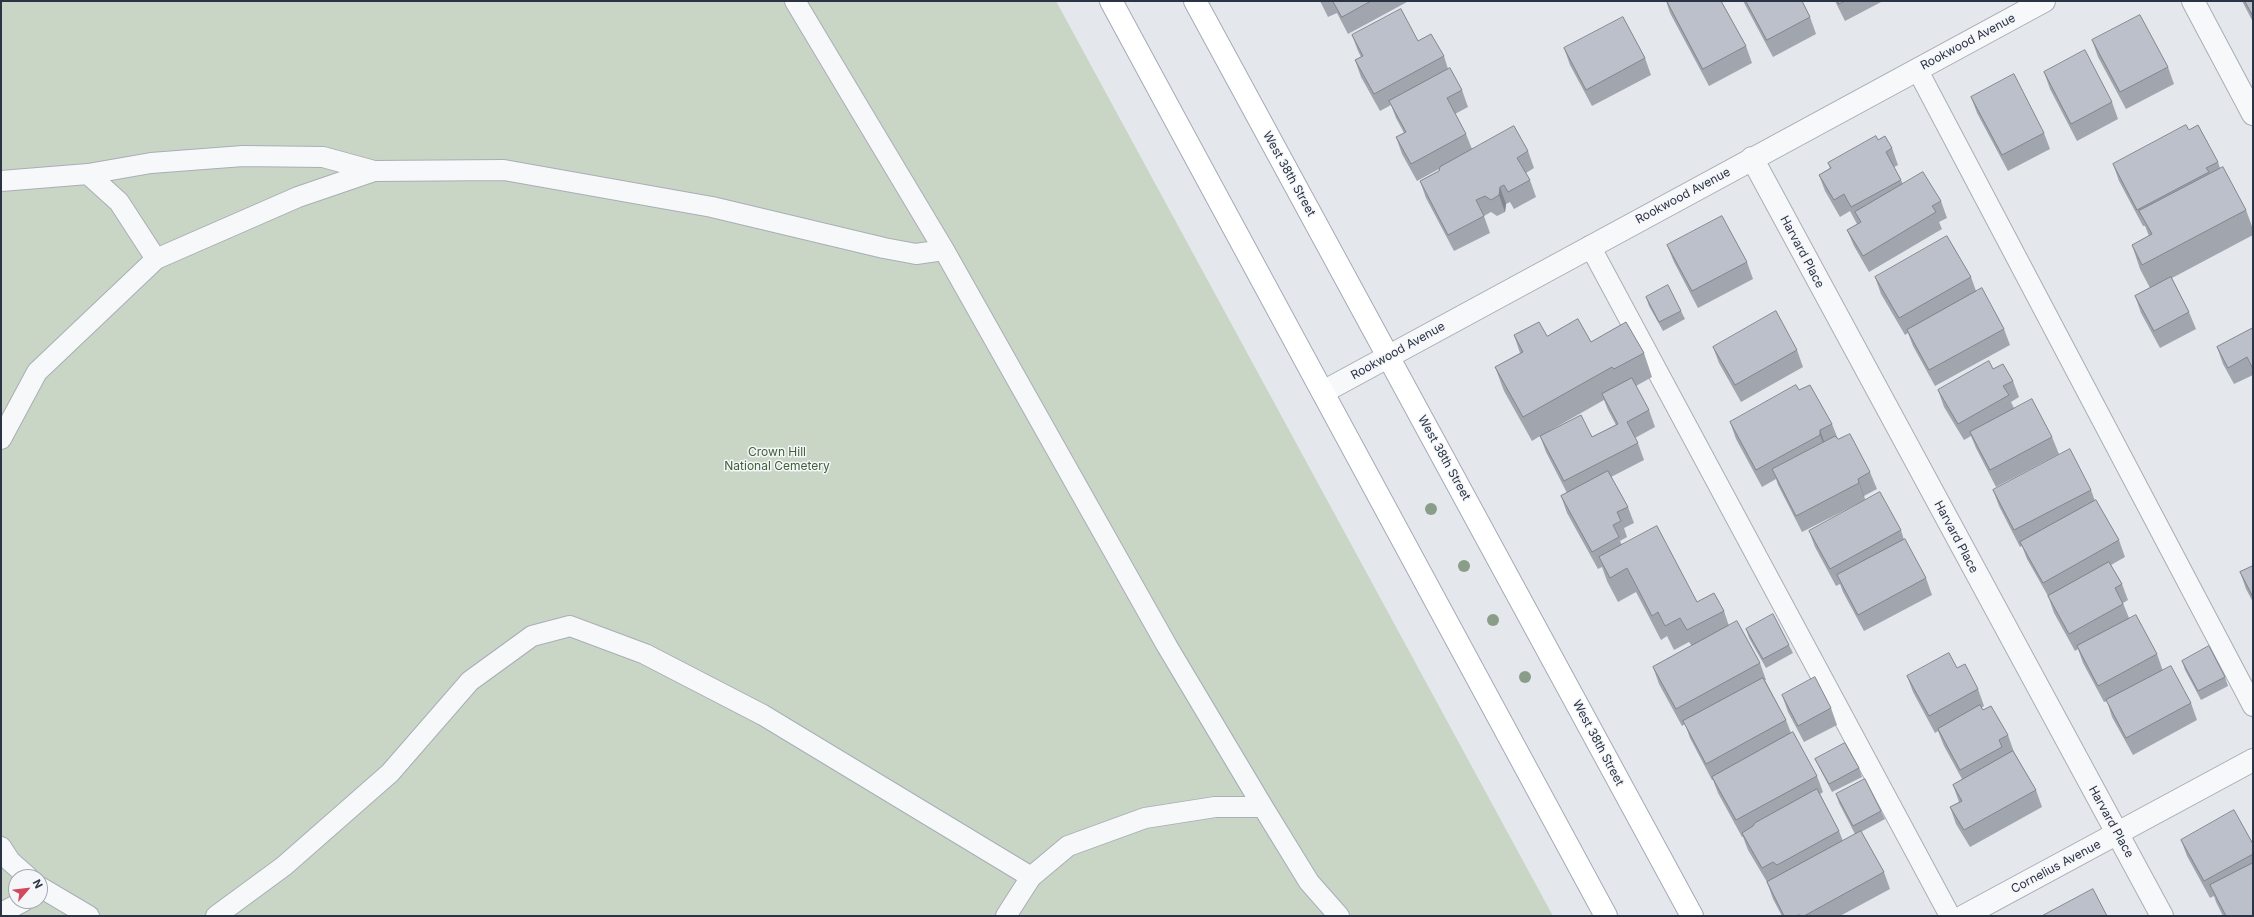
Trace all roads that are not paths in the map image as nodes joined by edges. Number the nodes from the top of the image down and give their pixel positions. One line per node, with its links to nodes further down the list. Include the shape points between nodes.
1 (795, 1): 13 (lane)
2 (1111, 1): 16 (main road)
3 (1195, 1): 15 (main road, West 38th Street)
4 (2044, 1): 6 (street, Rookwood Avenue)
5 (2193, 1): 7 (street)
6 (1918, 69): 8 (street, Rookwood Avenue); 18 (lane)
7 (2253, 114)
8 (1752, 158): 12 (street, Rookwood Avenue); 21 (street, Harvard Place)
9 (374, 171): 10 (lane, via 323,158 243,156 151,163); 13 (lane, via 504,170 712,207 916,254); 14 (lane, via 298,197)
10 (88, 174): 11 (lane); 14 (lane, via 119,202)
11 (1, 181)
12 (1590, 246): 15 (street, Rookwood Avenue); 32 (lane)
13 (944, 250): 20 (lane, via 1167,646)
14 (156, 260): 17 (lane, via 37,372)
15 (1388, 356): 16 (street, Rookwood Avenue); 31 (main road, West 38th Street)
16 (1322, 392): 30 (main road)
17 (1, 439)
18 (2253, 706)
19 (2253, 760): 21 (street, Cornelius Avenue)
20 (1263, 807): 24 (lane, via 1215,807 1145,818 1068,846); 29 (lane, via 1308,882)
21 (2117, 834): 33 (street, Cornelius Avenue); 34 (street, Harvard Place)
22 (1, 847): 23 (lane)
23 (19, 869)
24 (1031, 877): 27 (lane, via 763,715 645,654 570,626 532,636 470,681 390,773 284,866); 28 (lane)
25 (48, 895): 26 (lane)
26 (89, 916)
27 (216, 916)
28 (1006, 916)
29 (1339, 916)
30 (1606, 916)
31 (1692, 916)
32 (1950, 916)
33 (1964, 916)
34 (2162, 916)

